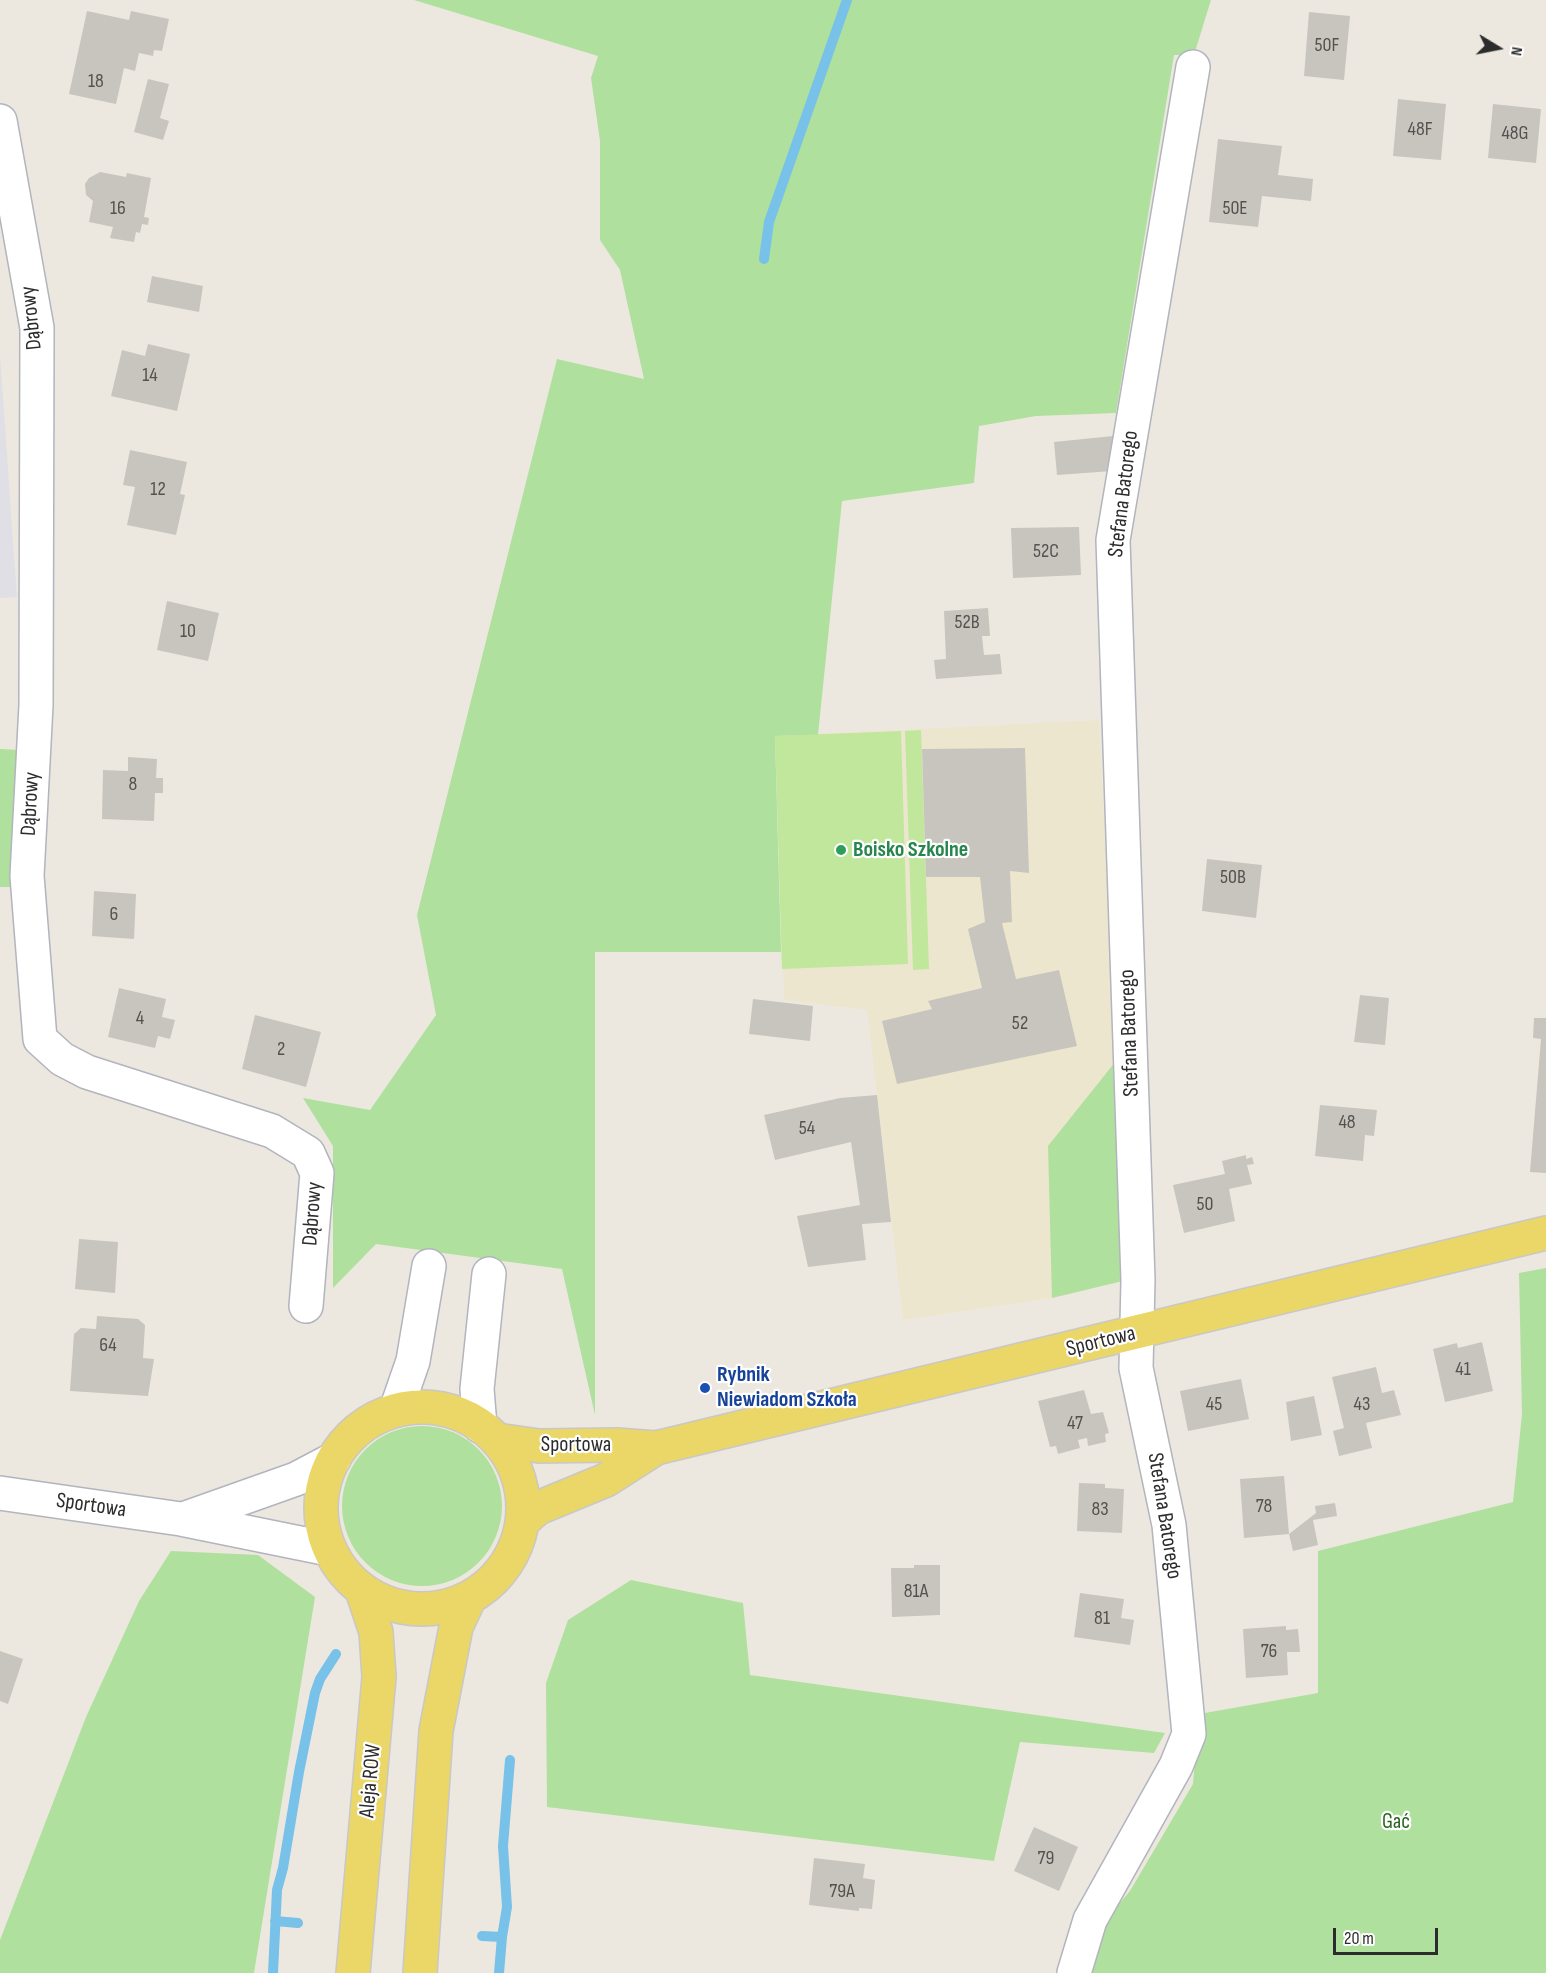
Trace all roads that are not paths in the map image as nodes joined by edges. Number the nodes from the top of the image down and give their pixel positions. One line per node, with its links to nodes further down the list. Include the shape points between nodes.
1 (1193, 68): 8 (street, Stefana Batorego, via 1113,540)
2 (0, 121): 3 (street, Dąbrowy)
3 (4, 173): 7 (street, Dąbrowy, via 37,328 36,705 27,876 40,1039 62,1059 87,1072 272,1131 308,1153 317,1173)
4 (1546, 1233): 8 (main road, Sportowa)
5 (429, 1266): 9 (street, via 413,1361)
6 (489, 1274): 10 (street, via 477,1389)
7 (306, 1306)
8 (1137, 1333): 11 (main road, Sportowa); 21 (street, Stefana Batorego, via 1136,1368 1169,1525 1189,1734 1176,1767 1090,1920)
9 (396, 1410): 10 (main road, via 426,1407 454,1412); 12 (main road, via 371,1420 350,1437)
10 (489, 1433): 11 (main road, Sportowa, via 539,1446); 15 (main road, via 513,1464 522,1492)
11 (656, 1448): 15 (main road, Sportowa, via 606,1480 538,1508)
12 (334, 1459): 14 (street, Sportowa, via 296,1479); 16 (main road, via 323,1488 321,1519)
13 (0, 1493): 14 (street, Sportowa)
14 (181, 1519): 16 (street, Sportowa)
15 (522, 1522): 18 (main road, via 506,1566 490,1584)
16 (329, 1549): 17 (main road, via 343,1572)
17 (362, 1590): 18 (main road, via 387,1604 415,1609 444,1607); 19 (main road, Aleja ROW, via 376,1632 379,1677)
18 (470, 1597): 20 (main road, via 456,1627 436,1731)
19 (352, 1973)
20 (420, 1973)
21 (1074, 1973)

